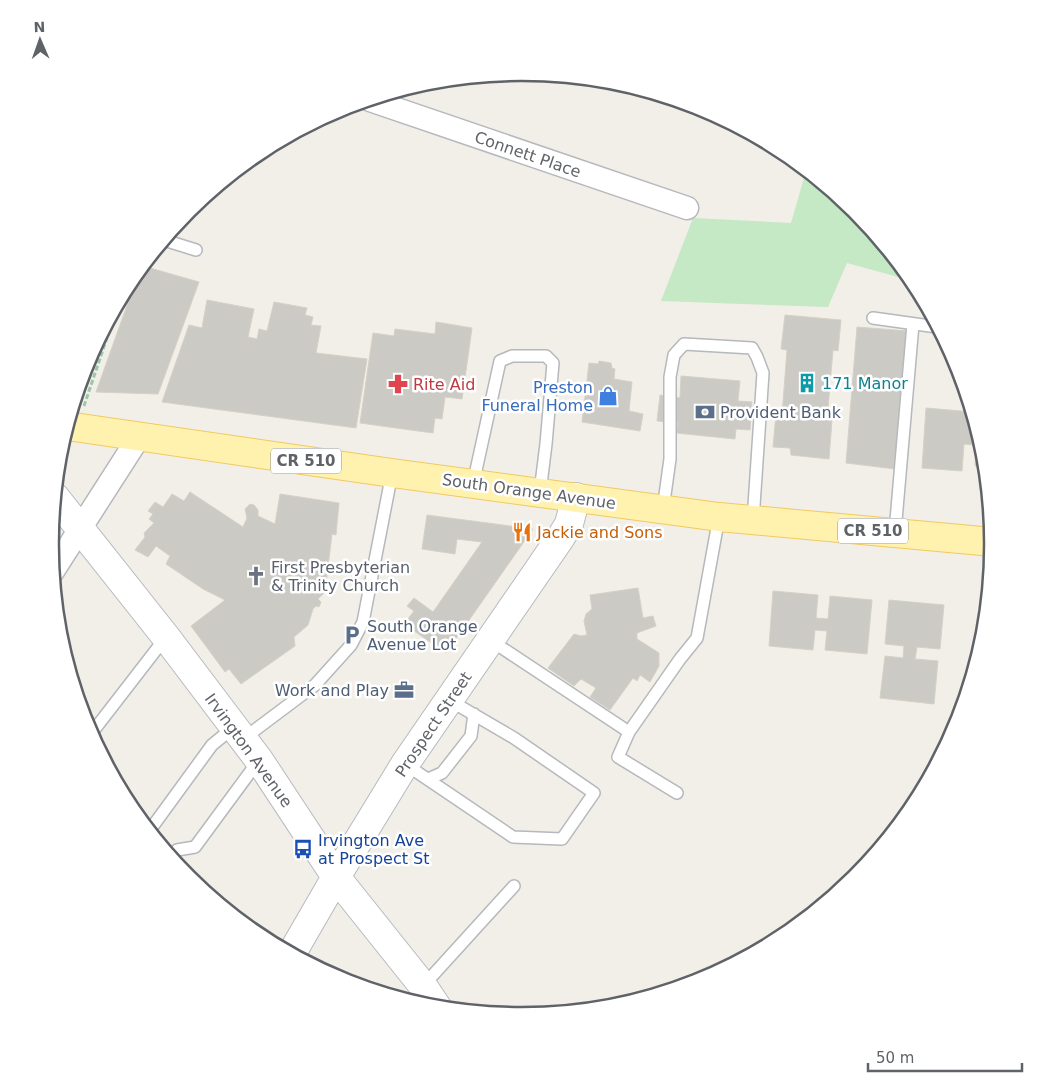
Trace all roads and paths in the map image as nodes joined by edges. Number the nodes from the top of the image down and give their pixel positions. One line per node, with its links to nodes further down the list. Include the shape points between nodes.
1 (381, 104): 2 (street, Connett Place)
2 (686, 208)
3 (171, 242): 4 (lane)
4 (196, 250)
5 (873, 318): 6 (lane)
6 (913, 324): 7 (lane); 21 (lane)
7 (930, 326)
8 (95, 364): 9 (path)
9 (82, 399)
10 (77, 418): 11 (main road, South Orange Avenue / CR 510)
11 (139, 437): 12 (main road, South Orange Avenue / CR 510); 20 (street)
12 (392, 473): 13 (main road, South Orange Avenue / CR 510); 30 (lane, via 363,622 351,645 315,684)
13 (473, 484): 14 (main road, South Orange Avenue / CR 510); 14 (lane, via 500,361 512,356 546,356 553,363)
14 (540, 492): 15 (main road, South Orange Avenue / CR 510)
15 (576, 497): 17 (main road, South Orange Avenue / CR 510); 25 (main road, Prospect Street, via 569,524)
16 (61, 504): 20 (main road, Irvington Avenue)
17 (663, 509): 18 (main road, South Orange Avenue / CR 510); 19 (lane, via 670,459 670,376 674,355 684,344 752,348 763,373)
18 (719, 517): 19 (main road, South Orange Avenue / CR 510); 29 (lane, via 697,638)
19 (752, 520): 21 (main road, South Orange Avenue / CR 510)
20 (80, 527): 23 (street); 24 (main road, Irvington Avenue)
21 (895, 532): 22 (main road, South Orange Avenue / CR 510)
22 (984, 541)
23 (60, 560)
24 (166, 637): 28 (lane); 30 (main road, Irvington Avenue)
25 (490, 640): 26 (main road, Prospect Street); 29 (lane)
26 (449, 700): 27 (lane); 31 (main road, Prospect Street)
27 (474, 714): 32 (lane, via 471,736 442,773); 32 (lane, via 594,793 589,801 562,839 513,836)
28 (97, 727)
29 (630, 732): 33 (lane, via 618,757)
30 (245, 742): 34 (lane, via 212,745); 35 (lane, via 195,847); 36 (main road, Irvington Avenue)
31 (405, 764): 32 (lane); 36 (main road, Prospect Street)
32 (428, 779)
33 (677, 793)
34 (153, 825)
35 (176, 851)
36 (336, 877): 38 (main road, Prospect Street); 39 (main road, Irvington Avenue)
37 (514, 886): 39 (lane)
38 (296, 948)
39 (430, 997)

